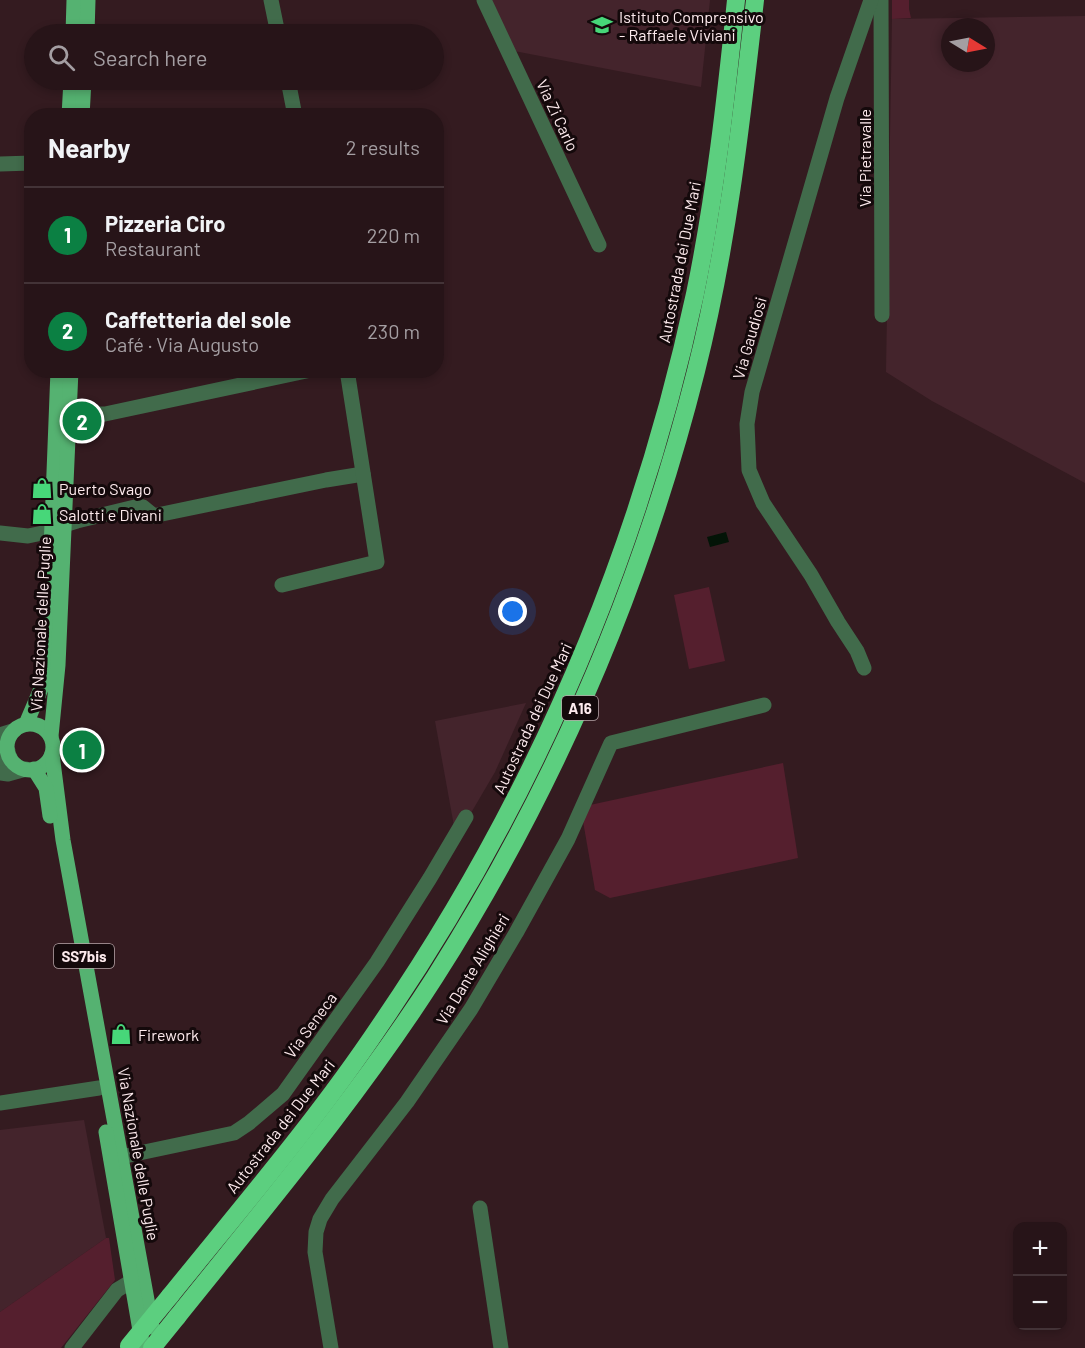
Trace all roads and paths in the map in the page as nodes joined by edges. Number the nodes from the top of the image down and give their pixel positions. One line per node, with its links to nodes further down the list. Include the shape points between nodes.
1 (74, 0): 9 (main road)
2 (88, 0): 10 (main road)
3 (271, 0): 11 (street)
4 (484, 0): 20 (street, Via Zi Carlo)
5 (736, 0): 45 (highway, Autostrada dei Due Mari / A16, bridge, via 720,147 679,364 615,575 580,663 493,842 418,969 335,1089)
6 (755, 0): 47 (highway, A16, bridge, via 727,224 697,368 649,532 579,709 510,851 434,979 350,1099)
7 (871, 0): 31 (street, Via Gaudiosi, via 837,98 752,392 747,424 749,470 763,503 811,575)
8 (881, 0): 21 (street, Via Pietravalle)
9 (73, 24)
10 (87, 24)
11 (276, 24)
12 (70, 90): 15 (main road)
13 (83, 90): 16 (main road)
14 (290, 90): 17 (street)
15 (69, 108)
16 (82, 108)
17 (293, 108)
18 (24, 163): 19 (street)
19 (0, 164)
20 (599, 245)
21 (882, 315)
22 (59, 378): 26 (main road, Via Nazionale delle Puglie / SS7bis)
23 (69, 378): 26 (main road, Via Nazionale delle Puglie / SS7bis)
24 (274, 378): 26 (street, via 105,414)
25 (348, 378): 27 (street)
26 (63, 414): 28 (main road, Via Nazionale delle Puglie / SS7bis)
27 (363, 474): 28 (street, via 154,516 139,506); 30 (street, via 377,562)
28 (58, 528): 29 (street, via 28,536); 33 (main road, Via Nazionale delle Puglie / SS7bis, via 46,676); 34 (main road, Via Nazionale delle Puglie / SS7bis, via 58,665)
29 (0, 533)
30 (282, 585)
31 (864, 668)
32 (764, 705): 48 (street, Via Dante Alighieri, via 611,743 567,839 471,1009 320,1219 315,1252)
33 (14, 730): 34 (main road, via 33,724); 36 (main road, SS7bis)
34 (51, 736): 35 (main road, SS7bis)
35 (52, 754): 37 (main road, via 45,764); 42 (main road, Via Nazionale delle Puglie / SS7bis)
36 (5, 755): 37 (main road, SS7bis, via 20,767)
37 (30, 769): 38 (street); 40 (main road, Via Nazionale delle Puglie / SS7bis, via 46,788)
38 (0, 773)
39 (466, 817): 42 (street, Via Seneca, via 377,963 283,1094 234,1133)
40 (99, 1088): 41 (street); 42 (main road, Via Nazionale delle Puglie / SS7bis)
41 (0, 1103)
42 (116, 1158): 44 (main road, Via Nazionale delle Puglie / SS7bis); 47 (main road, Via Nazionale delle Puglie / SS7bis)
43 (480, 1208): 49 (street)
44 (132, 1281): 45 (main road, Via Nazionale delle Puglie / SS7bis); 46 (street, via 117,1290)
45 (133, 1347)
46 (72, 1348)
47 (154, 1348)
48 (331, 1348)
49 (501, 1348)

